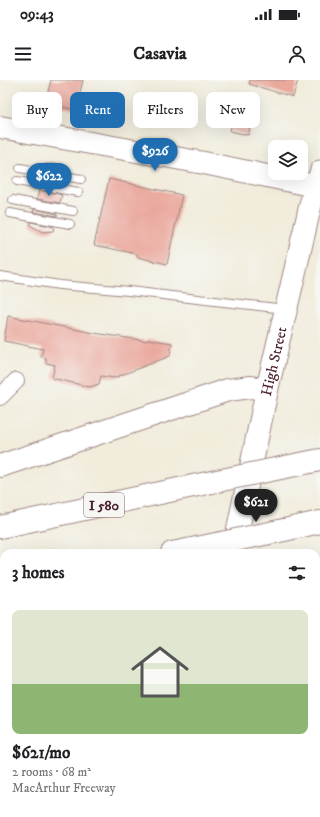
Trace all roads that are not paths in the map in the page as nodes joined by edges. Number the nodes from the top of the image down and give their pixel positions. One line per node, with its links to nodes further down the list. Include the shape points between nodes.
1 (0, 127): 5 (main road, via 204,164)
2 (20, 168): 3 (lane)
3 (81, 179)
4 (17, 181): 6 (lane)
5 (318, 181): 12 (main road, High Street)
6 (78, 192)
7 (13, 200): 8 (lane)
8 (73, 211)
9 (10, 213): 10 (lane)
10 (70, 224)
11 (0, 276): 12 (lane, via 60,285)
12 (286, 309): 14 (main road, High Street)
13 (16, 381): 15 (street)
14 (267, 390): 17 (main road, via 251,387 228,390); 21 (main road, High Street)
15 (0, 397)
16 (310, 462): 19 (main road, I 580, bridge)
17 (0, 466)
18 (320, 524): 20 (main road, bridge)
19 (0, 526)
20 (192, 549)
21 (234, 549)

